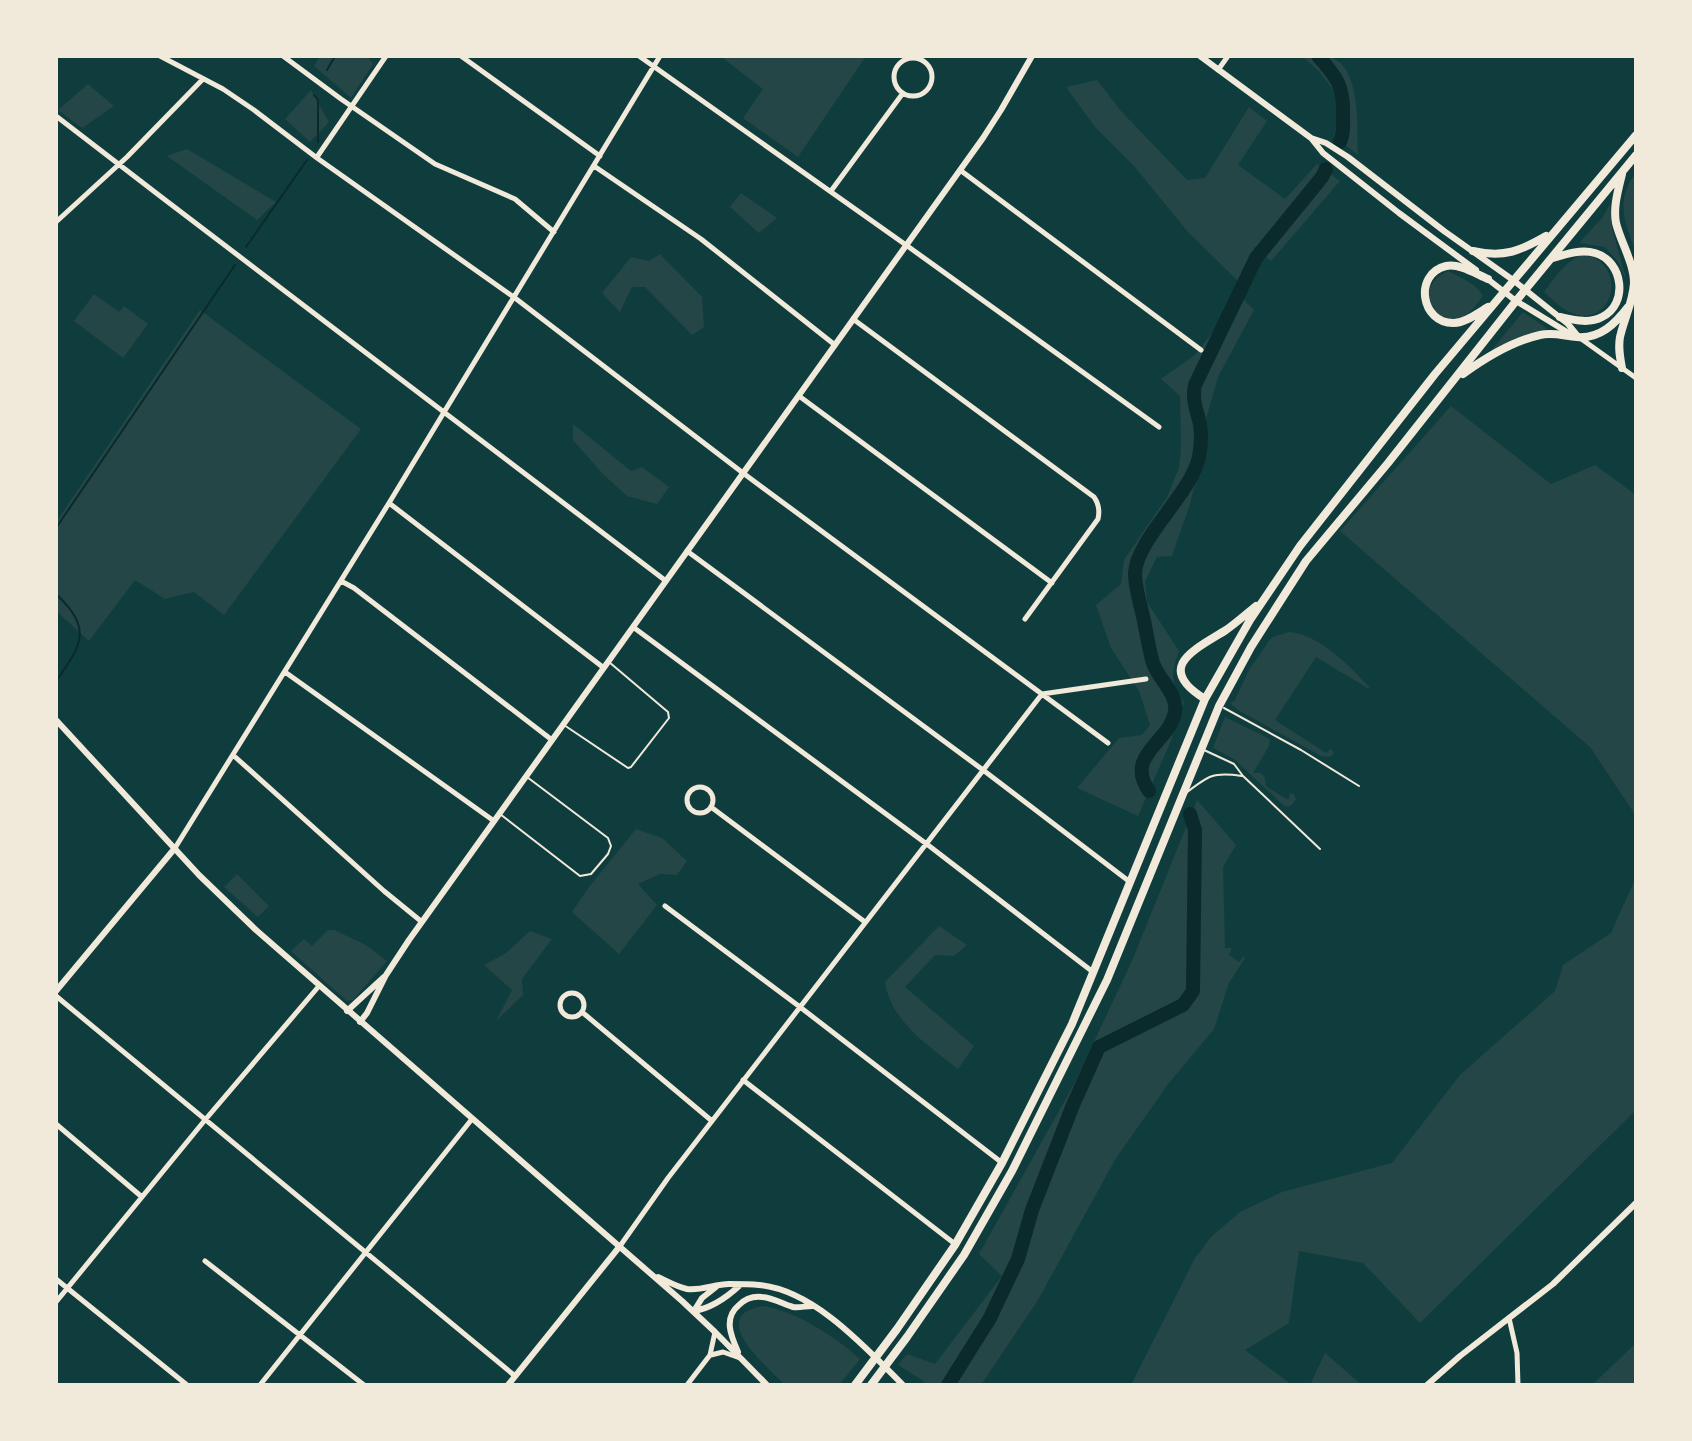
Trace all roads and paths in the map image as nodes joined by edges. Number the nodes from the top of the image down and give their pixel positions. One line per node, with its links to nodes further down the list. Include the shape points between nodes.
1 (160, 56): 12 (street)
2 (283, 56): 14 (street)
3 (386, 56): 14 (street)
4 (461, 56): 19 (street)
5 (639, 56): 10 (street)
6 (660, 56): 10 (street)
7 (1032, 56): 23 (street)
8 (1200, 56): 11 (street)
9 (1228, 56): 11 (street)
10 (654, 67): 19 (street); 25 (street)
11 (1218, 70): 17 (street)
12 (203, 79): 20 (street); 21 (street)
13 (903, 93): 13 (street, via 919,95 930,85 931,73 920,60 909,59 896,70 895,84); 25 (street)
14 (352, 107): 20 (street); 28 (street, via 435,164 515,199)
15 (56, 116): 21 (street)
16 (1636, 135): 27 (highway)
17 (1311, 138): 30 (street, via 1348,157); 32 (street, via 1323,153)
18 (1636, 155): 24 (highway)
19 (600, 156): 22 (street)
20 (317, 158): 36 (street)
21 (119, 163): 26 (street); 49 (street)
22 (594, 166): 28 (street); 43 (street, via 701,239)
23 (960, 170): 29 (street); 44 (street)
24 (1622, 171): 31 (highway); 39 (highway, via 1615,209 1634,283)
25 (831, 191): 29 (street)
26 (56, 222)
27 (1554, 231): 30 (highway, via 1514,252); 33 (highway)
28 (554, 232): 36 (street)
29 (906, 245): 41 (street); 50 (street)
30 (1473, 251): 33 (street)
31 (1552, 258): 34 (highway); 40 (highway, via 1599,254 1612,264 1619,280 1616,304 1606,315 1587,321)
32 (1488, 279): 35 (street); 38 (highway, via 1446,266 1428,281 1424,298 1434,315 1452,323)
33 (1513, 280): 34 (street); 35 (highway)
34 (1525, 290): 37 (highway); 40 (street)
35 (1503, 291): 37 (street); 38 (highway)
36 (515, 298): 49 (street); 51 (street)
37 (1516, 301): 42 (street); 47 (highway)
38 (1493, 304): 57 (highway, via 1322,516)
39 (1631, 304): 42 (highway, via 1608,328); 45 (highway, via 1620,337)
40 (1560, 317): 42 (street)
41 (853, 319): 43 (street); 56 (street, via 1094,497 1099,507 1094,524)
42 (1579, 338): 45 (street); 47 (highway, via 1537,336)
43 (835, 345): 48 (street)
44 (1201, 350)
45 (1622, 368): 46 (street)
46 (1636, 378)
47 (1454, 380): 65 (highway, via 1306,561)
48 (799, 396): 51 (street); 56 (street)
49 (444, 412): 52 (street); 55 (street)
50 (1159, 427)
51 (743, 473): 53 (street); 63 (street)
52 (389, 503): 54 (street); 60 (street)
53 (687, 551): 55 (street); 72 (street)
54 (341, 581): 61 (street); 68 (street)
55 (666, 581): 59 (street)
56 (1052, 583): 58 (street)
57 (1263, 601): 64 (highway); 64 (highway, via 1194,648 1184,662 1182,679)
58 (1025, 619)
59 (633, 627): 60 (street); 80 (street)
60 (606, 664): 67 (street); 67 (lane, via 669,718 628,768)
61 (285, 672): 71 (street); 79 (street)
62 (1146, 679): 63 (street)
63 (1042, 694): 69 (street); 72 (street)
64 (1205, 699): 83 (highway)
65 (1219, 706): 70 (highway); 75 (lane)
66 (56, 720): 81 (street)
67 (563, 724): 68 (street)
68 (552, 740): 73 (street)
69 (1108, 743)
70 (1201, 748): 74 (lane, via 1234,764); 76 (highway)
71 (233, 755): 81 (street); 85 (street)
72 (983, 770): 80 (street); 83 (street)
73 (526, 776): 78 (street); 78 (lane, via 608,838 608,854 591,874 580,876)
74 (1243, 776): 76 (lane, via 1212,775); 82 (lane)
75 (1359, 786)
76 (1183, 796): 128 (highway, via 1107,980 1012,1171 964,1255)
77 (711, 807): 77 (street, via 707,789 698,787 688,795 693,811 705,813); 86 (street)
78 (500, 814): 79 (street)
79 (494, 821): 85 (street)
80 (926, 844): 86 (street); 87 (street)
81 (175, 848): 89 (street); 90 (street)
82 (1320, 849)
83 (1130, 883): 87 (highway)
84 (665, 906): 91 (street)
85 (422, 922): 88 (street)
86 (865, 922): 91 (street)
87 (1093, 973): 100 (highway)
88 (386, 975): 92 (street); 94 (street)
89 (319, 986): 92 (street); 97 (street)
90 (56, 994): 97 (street)
91 (800, 1007): 95 (street); 100 (street)
92 (347, 1011): 94 (street)
93 (582, 1012): 93 (street, via 578,994 561,999 567,1016); 98 (street)
94 (360, 1022): 96 (street)
95 (743, 1080): 98 (street); 103 (street)
96 (472, 1119): 104 (street); 105 (street)
97 (205, 1120): 101 (street); 105 (street)
98 (712, 1121): 104 (street)
99 (56, 1124): 101 (street)
100 (1002, 1163): 103 (highway)
101 (142, 1197): 111 (street)
102 (1636, 1203): 115 (street, via 1553,1284)
103 (955, 1245): 127 (highway)
104 (620, 1246): 107 (street); 120 (street)
105 (366, 1252): 117 (street); 120 (street)
106 (205, 1261): 117 (street)
107 (651, 1274): 110 (street, via 688,1289); 114 (street)
108 (56, 1279): 111 (street)
109 (739, 1286): 110 (street); 113 (street, via 772,1287); 114 (street, via 712,1306)
110 (716, 1287): 114 (street)
111 (67, 1288): 112 (street); 121 (street)
112 (56, 1302)
113 (815, 1306): 119 (street, via 794,1307 762,1297 742,1302 729,1324); 129 (street)
114 (694, 1311): 116 (street)
115 (1509, 1318): 130 (street); 131 (street)
116 (715, 1332): 118 (street); 119 (street)
117 (300, 1335): 122 (street); 123 (street)
118 (710, 1355): 119 (street, via 723,1352); 125 (street)
119 (741, 1358): 126 (street)
120 (515, 1376): 124 (street)
121 (187, 1385)
122 (260, 1385)
123 (364, 1385)
124 (508, 1385)
125 (687, 1385)
126 (767, 1385)
127 (855, 1385)
128 (871, 1385)
129 (903, 1385)
130 (1427, 1385)
131 (1518, 1385)

